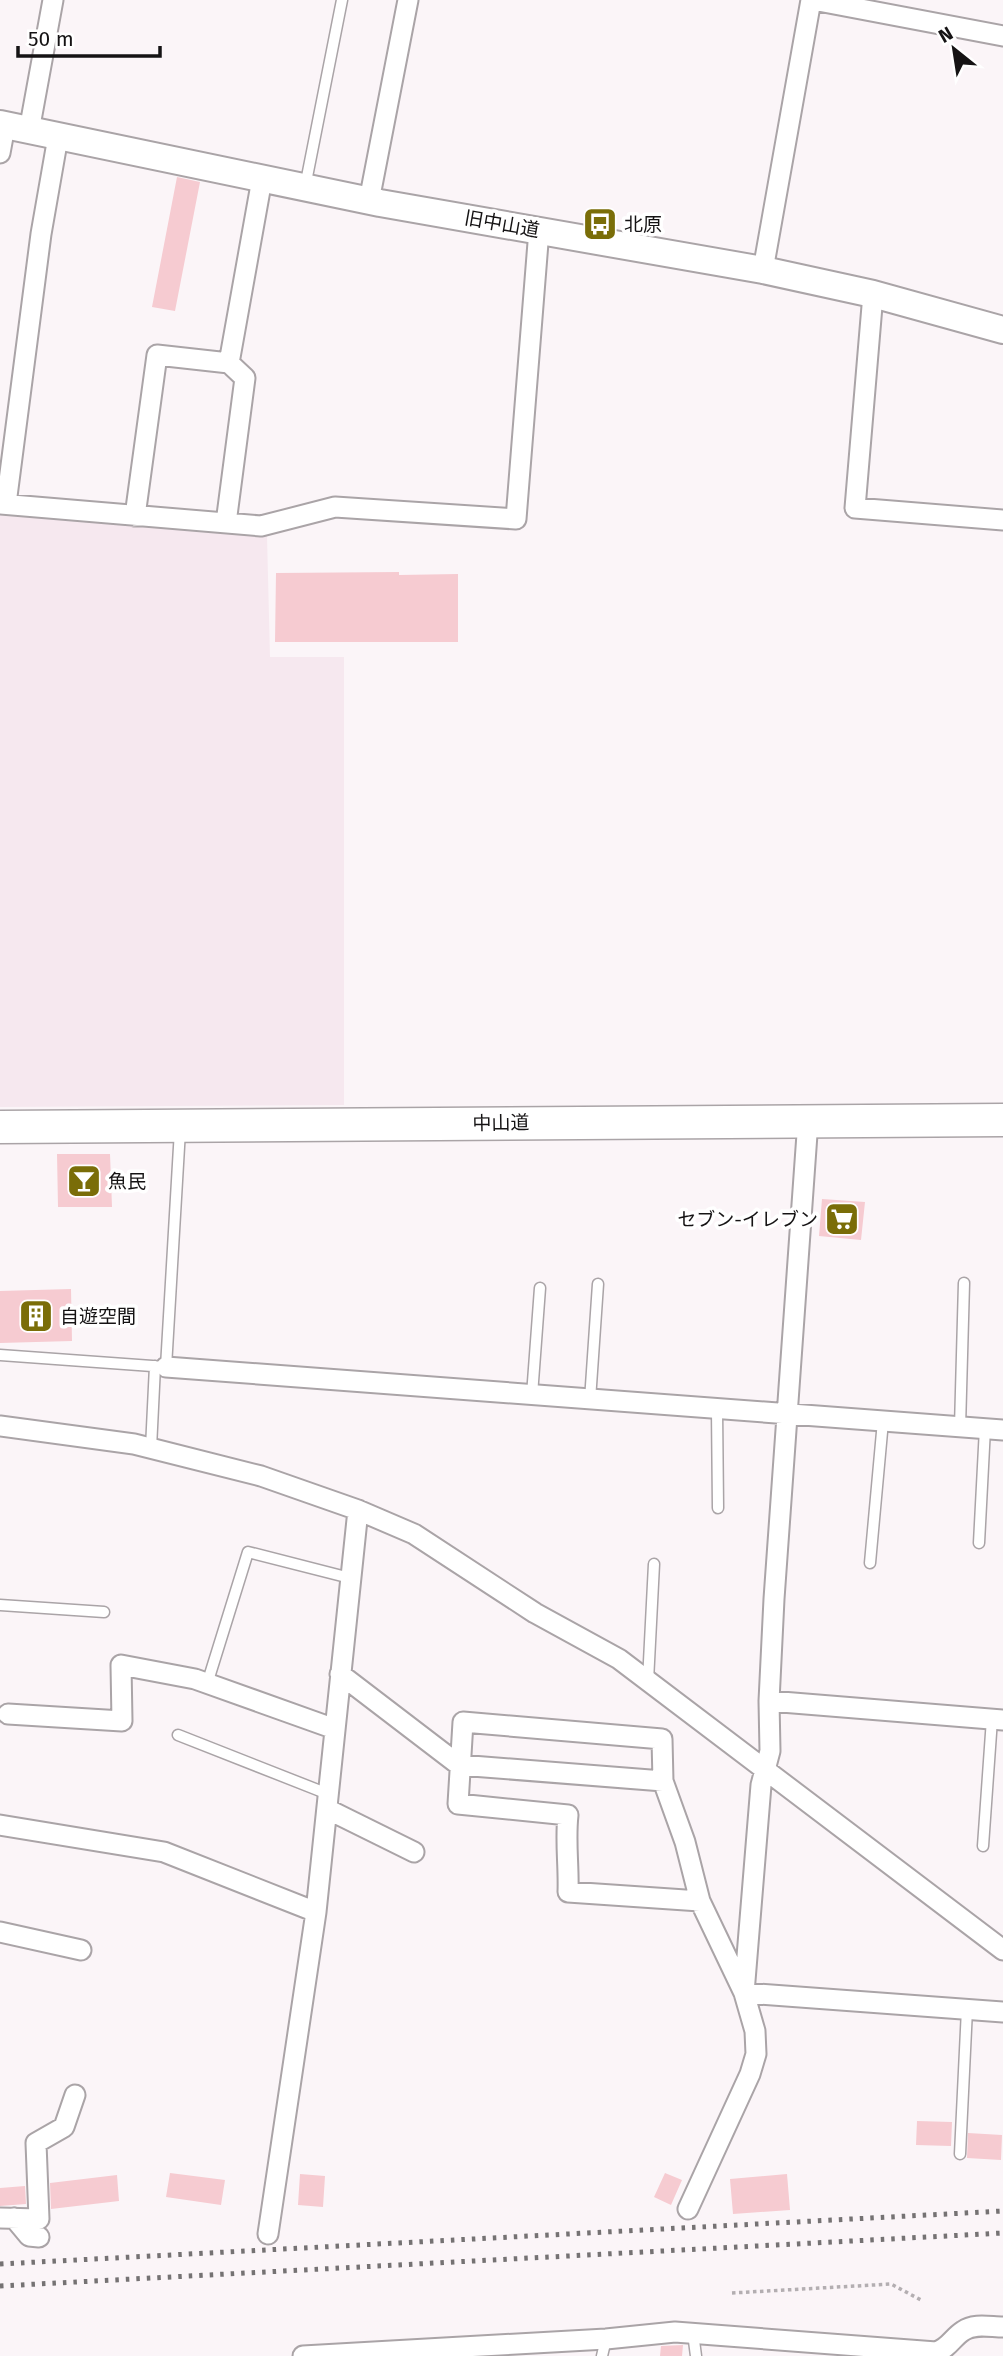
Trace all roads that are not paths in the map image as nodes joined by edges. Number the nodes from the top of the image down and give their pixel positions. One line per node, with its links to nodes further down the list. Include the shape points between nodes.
1 (53, 0): 6 (street)
2 (342, 0): 10 (lane)
3 (408, 0): 11 (street)
4 (812, 0): 5 (street); 13 (street)
5 (1003, 36)
6 (11, 127): 7 (main road, 旧中山道); 8 (street)
7 (58, 136): 9 (main road, 旧中山道); 17 (street)
8 (0, 153)
9 (261, 179): 10 (main road, 旧中山道); 16 (street)
10 (305, 188): 11 (main road, 旧中山道)
11 (369, 201): 12 (main road, 旧中山道)
12 (539, 230): 13 (main road, 旧中山道); 20 (street, via 516,519 335,507 261,526)
13 (763, 270): 14 (main road, 旧中山道)
14 (873, 294): 15 (main road, 旧中山道); 19 (street, via 856,508)
15 (1003, 330)
16 (229, 363): 18 (street, via 157,355); 20 (street, via 245,378)
17 (3, 504): 18 (street)
18 (135, 516): 20 (street)
19 (1003, 520)
20 (226, 523)
21 (808, 1120): 22 (highway, 中山道); 23 (highway, 中山道); 33 (street)
22 (1003, 1120)
23 (181, 1126): 24 (highway, 中山道); 29 (lane)
24 (0, 1127)
25 (964, 1283): 36 (lane)
26 (598, 1284): 31 (lane)
27 (540, 1288): 30 (lane)
28 (0, 1354): 29 (lane)
29 (161, 1366): 30 (street); 38 (lane)
30 (532, 1395): 31 (street)
31 (590, 1400): 32 (street)
32 (718, 1410): 33 (street); 39 (lane)
33 (789, 1414): 34 (street); 50 (street)
34 (883, 1421): 36 (street); 42 (lane)
35 (0, 1426): 38 (street)
36 (960, 1427): 37 (street)
37 (994, 1429): 41 (lane)
38 (151, 1448): 40 (street, via 261,1476)
39 (718, 1508)
40 (358, 1510): 44 (street); 48 (street, via 414,1534 535,1613 600,1647)
41 (979, 1543)
42 (870, 1563)
43 (654, 1564): 48 (lane)
44 (350, 1577): 47 (street); 49 (lane, via 248,1552)
45 (0, 1605): 46 (lane)
46 (104, 1612)
47 (340, 1674): 53 (street); 55 (street)
48 (648, 1682): 56 (street)
49 (207, 1684): 51 (street, via 121,1665 122,1721); 53 (street)
50 (769, 1701): 52 (street); 56 (street, via 770,1751)
51 (8, 1714)
52 (997, 1720): 60 (lane)
53 (335, 1729): 58 (street)
54 (178, 1735): 58 (lane)
55 (459, 1766): 57 (street); 57 (street, via 463,1723 662,1740); 62 (street, via 458,1804 568,1815 568,1892)
56 (765, 1770): 66 (street); 67 (street)
57 (663, 1781): 62 (street)
58 (327, 1801): 61 (street); 63 (street)
59 (0, 1825): 63 (street, via 164,1852)
60 (983, 1846)
61 (414, 1852)
62 (700, 1901): 67 (street)
63 (316, 1912): 74 (street)
64 (0, 1932): 65 (street)
65 (81, 1950)
66 (1003, 1950)
67 (744, 1993): 68 (street); 72 (street, via 756,2054)
68 (967, 2008): 69 (street); 71 (lane)
69 (1003, 2012)
70 (75, 2095): 73 (street, via 64,2127 36,2143 39,2218)
71 (960, 2154)
72 (688, 2209)
73 (7, 2218): 75 (street, via 29,2236)
74 (268, 2234)
75 (38, 2237)
76 (1003, 2327): 77 (street, via 962,2331 936,2352)
77 (694, 2333): 78 (street, via 654,2333); 80 (lane)
78 (604, 2348): 79 (street)
79 (303, 2356)
80 (696, 2356)

